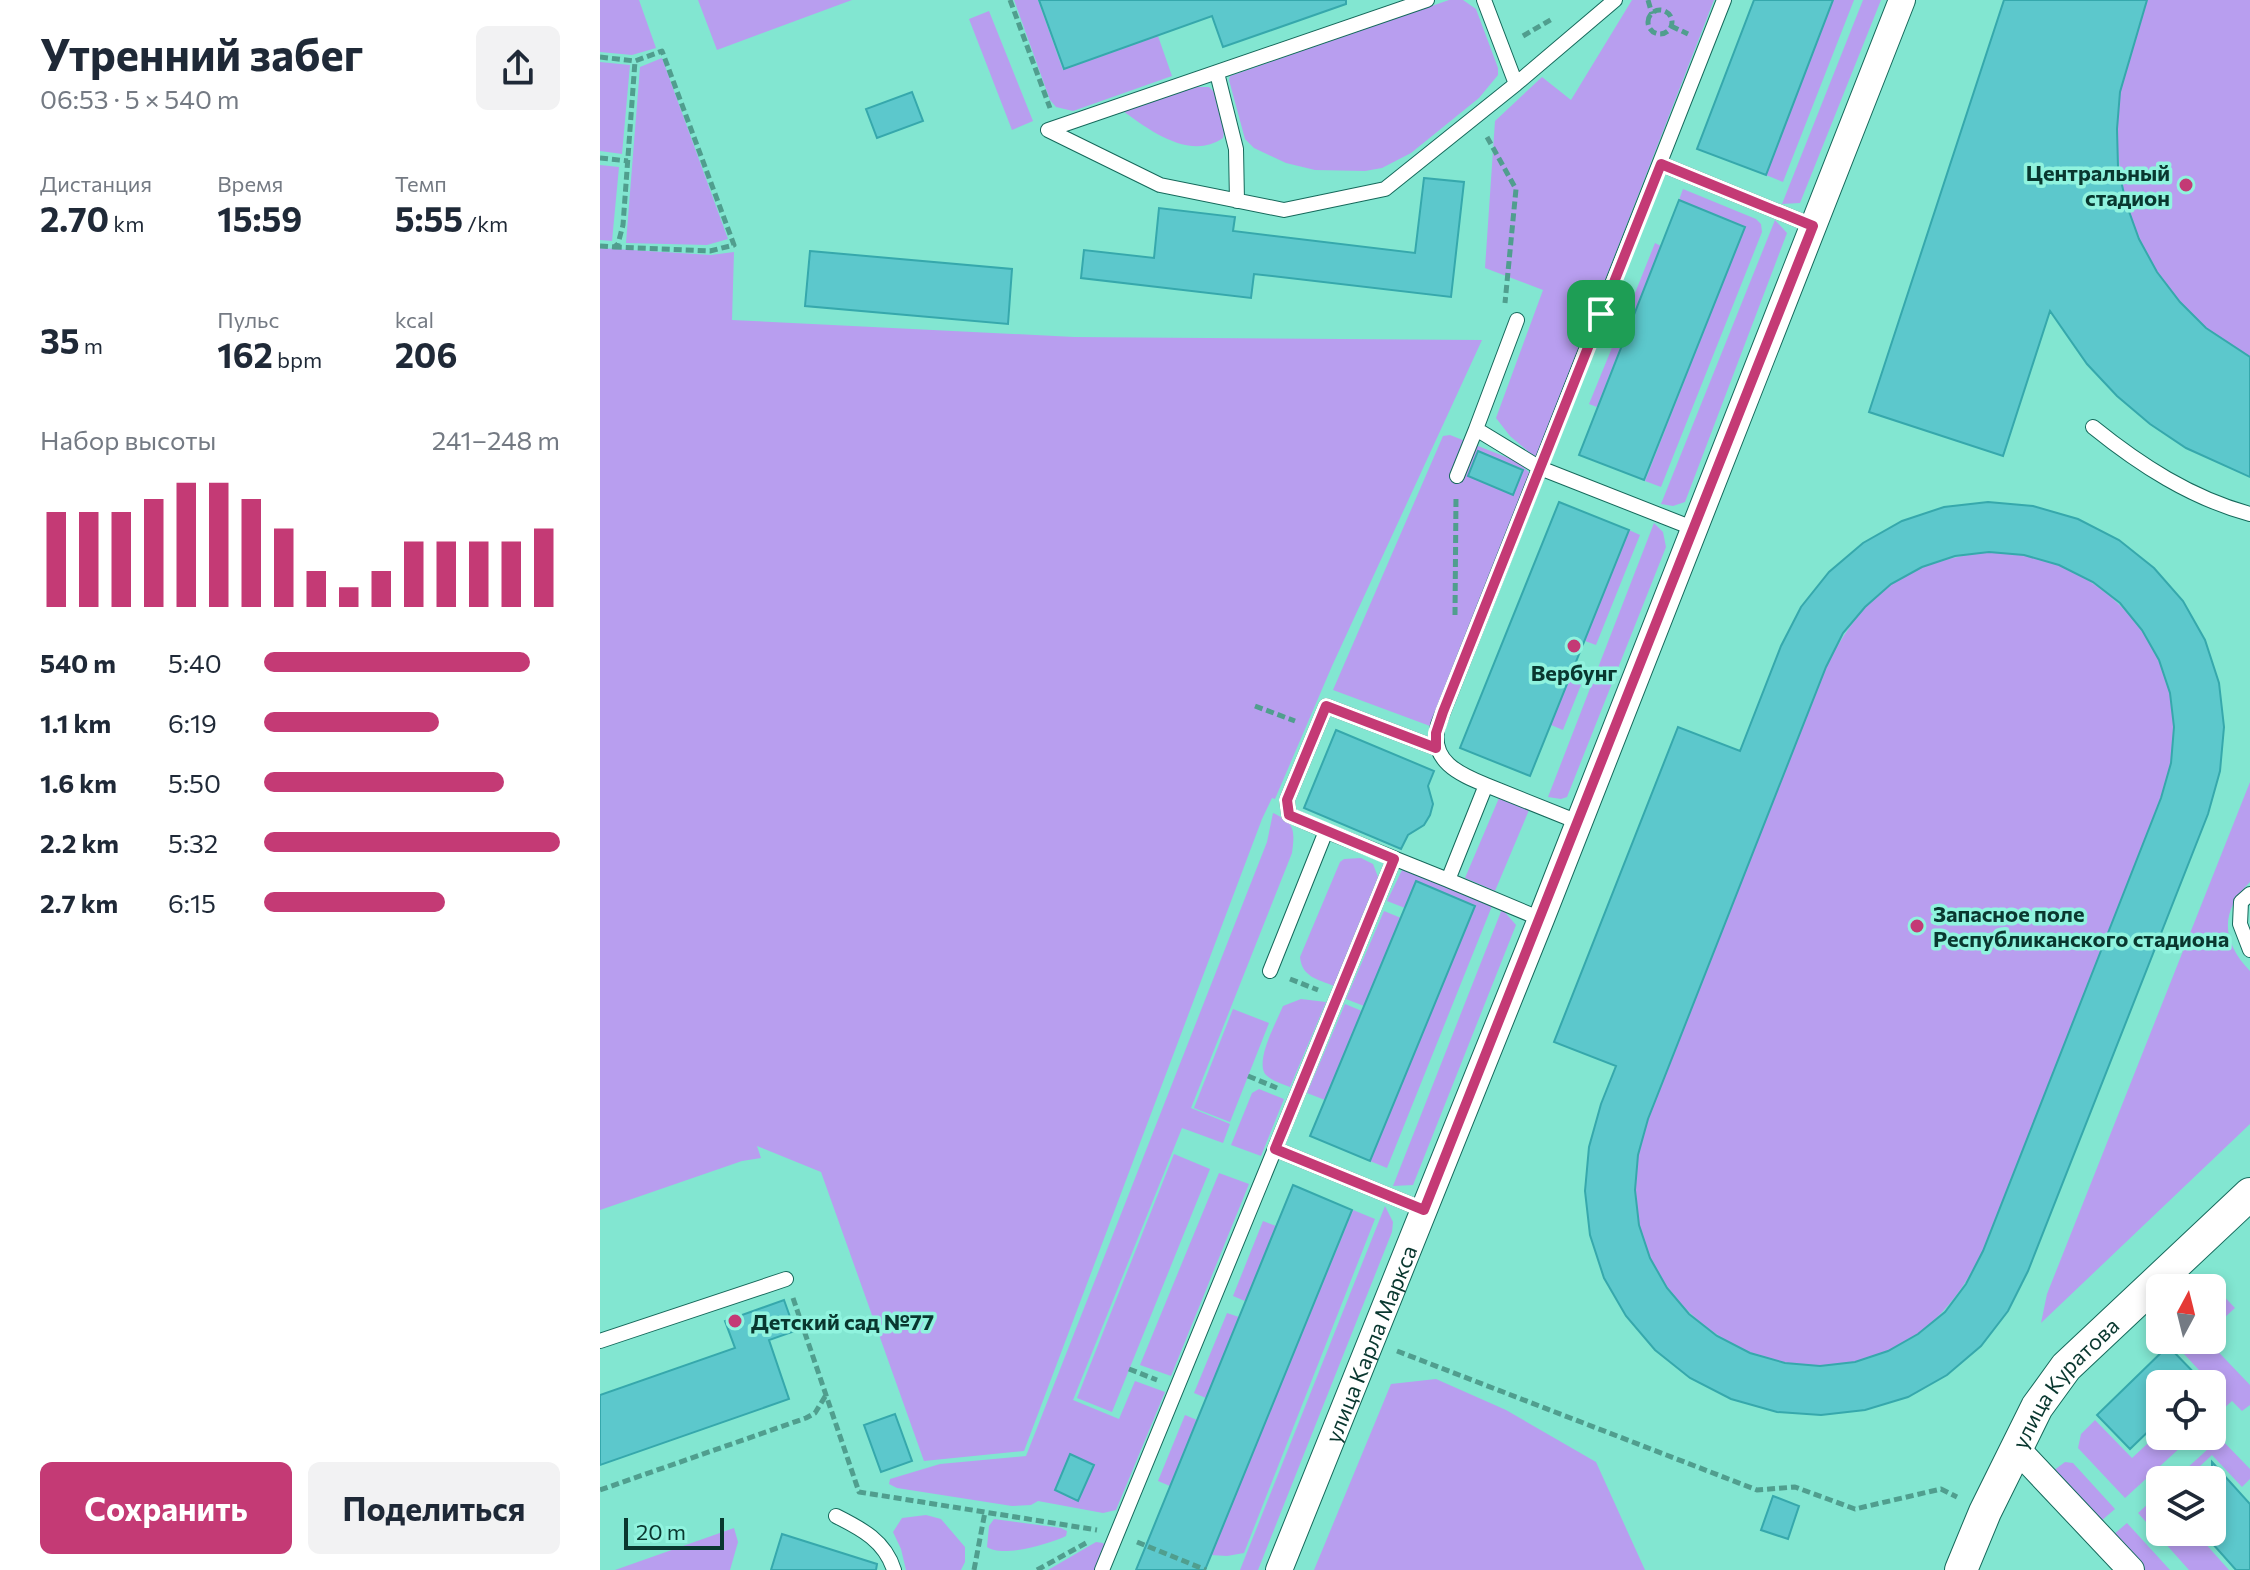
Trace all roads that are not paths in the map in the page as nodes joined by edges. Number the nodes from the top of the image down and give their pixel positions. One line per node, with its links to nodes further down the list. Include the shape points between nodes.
1 (1427, 0): 6 (lane)
2 (1484, 0): 7 (lane)
3 (1615, 0): 7 (lane)
4 (1724, 0): 8 (lane)
5 (1902, 0): 10 (street, улица Карла Маркса)
6 (1217, 73): 9 (lane, via 1236,149); 9 (lane, via 1048,130 1160,185)
7 (1516, 84): 9 (lane, via 1385,189 1284,210)
8 (1661, 164): 10 (lane); 14 (lane)
9 (1237, 201)
10 (1813, 226): 17 (street, улица Карла Маркса)
11 (1517, 320): 13 (lane)
12 (2093, 427): 16 (lane, via 2162,477)
13 (1476, 429): 14 (lane); 15 (lane)
14 (1540, 468): 17 (lane); 18 (lane, via 1438,725)
15 (1457, 476)
16 (2250, 514)
17 (1695, 529): 20 (street, улица Карла Маркса)
18 (1436, 748): 19 (lane, via 1450,767); 21 (lane, via 1326,706 1287,800 1289,815)
19 (1486, 785): 20 (lane); 23 (lane)
20 (1578, 822): 25 (street, улица Карла Маркса)
21 (1326, 831): 22 (lane); 27 (lane)
22 (1394, 859): 23 (lane); 28 (lane)
23 (1448, 880): 25 (lane)
24 (2250, 894): 26 (lane, via 2241,902 2240,924)
25 (1541, 919): 30 (street, улица Карла Маркса)
26 (2250, 950)
27 (1270, 971)
28 (1275, 1149): 30 (lane); 36 (lane)
29 (2250, 1194): 33 (street, улица Куратова, via 2066,1367)
30 (1424, 1210): 37 (street, улица Карла Маркса)
31 (786, 1279): 32 (lane)
32 (600, 1341)
33 (2016, 1448): 38 (street, улица Куратова); 39 (street)
34 (836, 1516): 35 (lane, via 869,1532)
35 (894, 1570)
36 (1102, 1570)
37 (1279, 1570)
38 (1961, 1570)
39 (2131, 1570)

